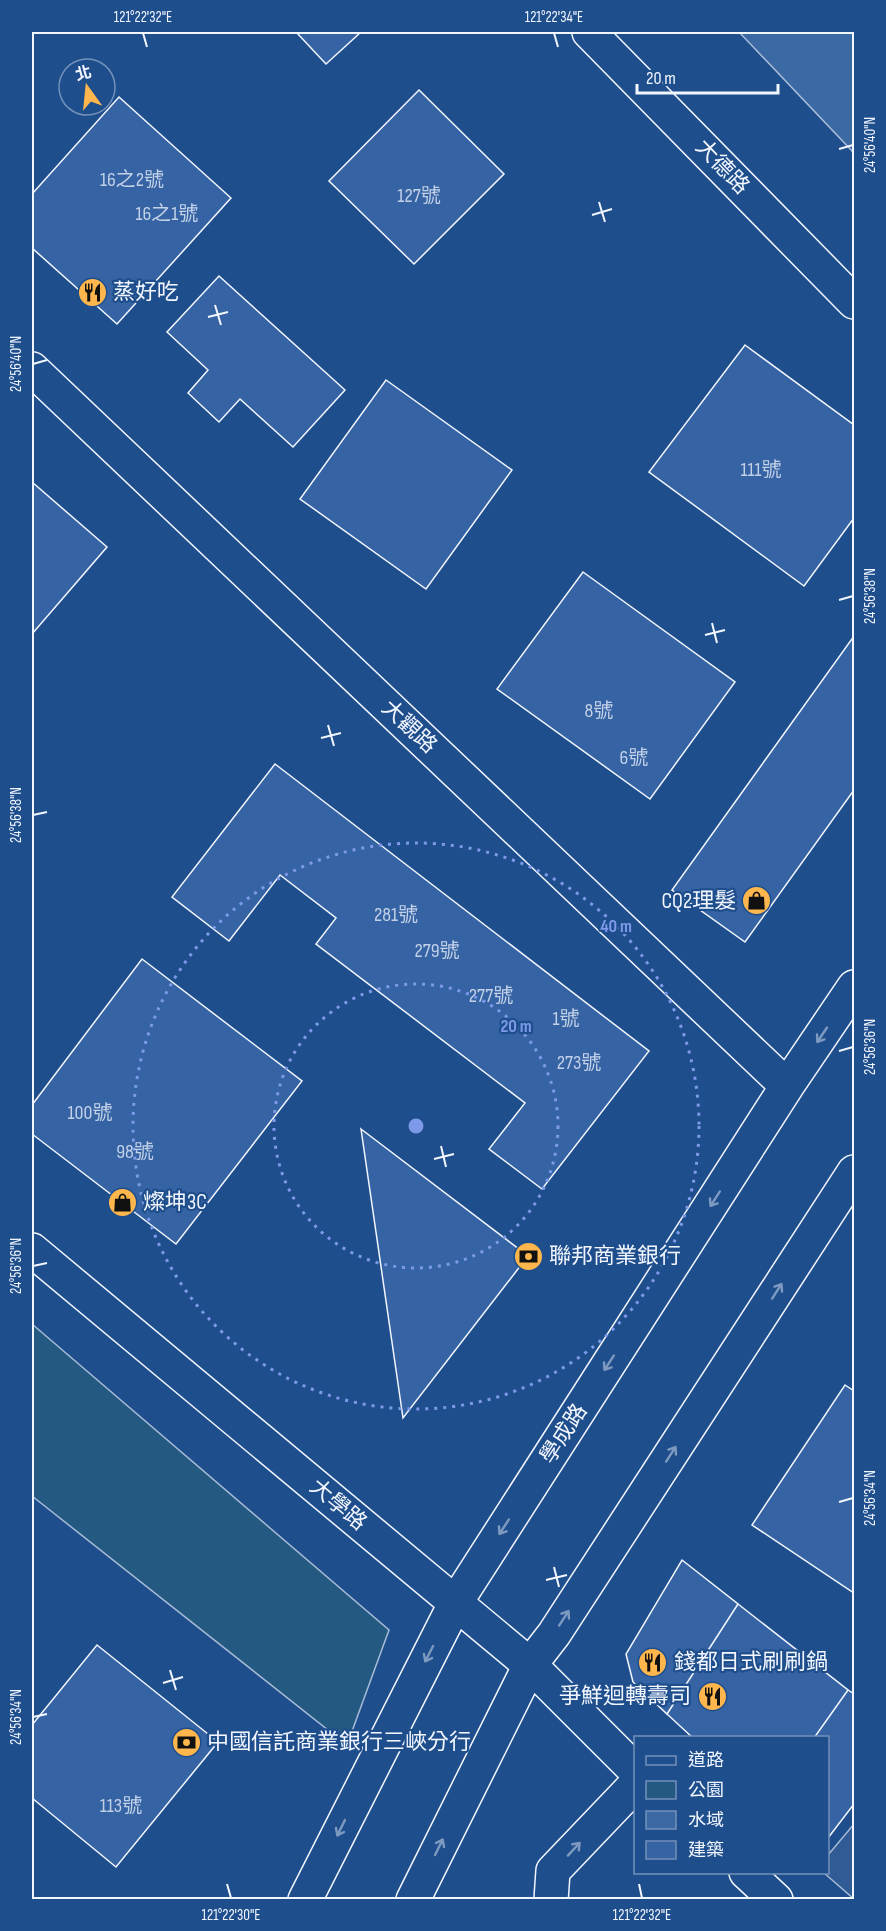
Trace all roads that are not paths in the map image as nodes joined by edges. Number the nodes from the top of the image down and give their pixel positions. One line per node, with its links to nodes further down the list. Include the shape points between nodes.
1 (589, 32): 2 (street, 大德路)
2 (855, 302)
3 (32, 369): 5 (street, 大觀路)
4 (855, 987): 5 (street, 學成路, one-way to 5)
5 (787, 1086): 8 (street, 學成路, one-way to 8)
6 (855, 1172): 9 (street, one-way to 6)
7 (32, 1250): 8 (street, 大學路)
8 (456, 1602): 9 (street, 大學路); 13 (street, 學成路, one-way to 13)
9 (530, 1665): 10 (street, 大學路); 14 (street, one-way to 9)
10 (634, 1770)
11 (634, 1786): 15 (street, one-way to 11, via 553,1871)
12 (748, 1874): 16 (street)
13 (305, 1899)
14 (413, 1899)
15 (551, 1899)
16 (776, 1899)

